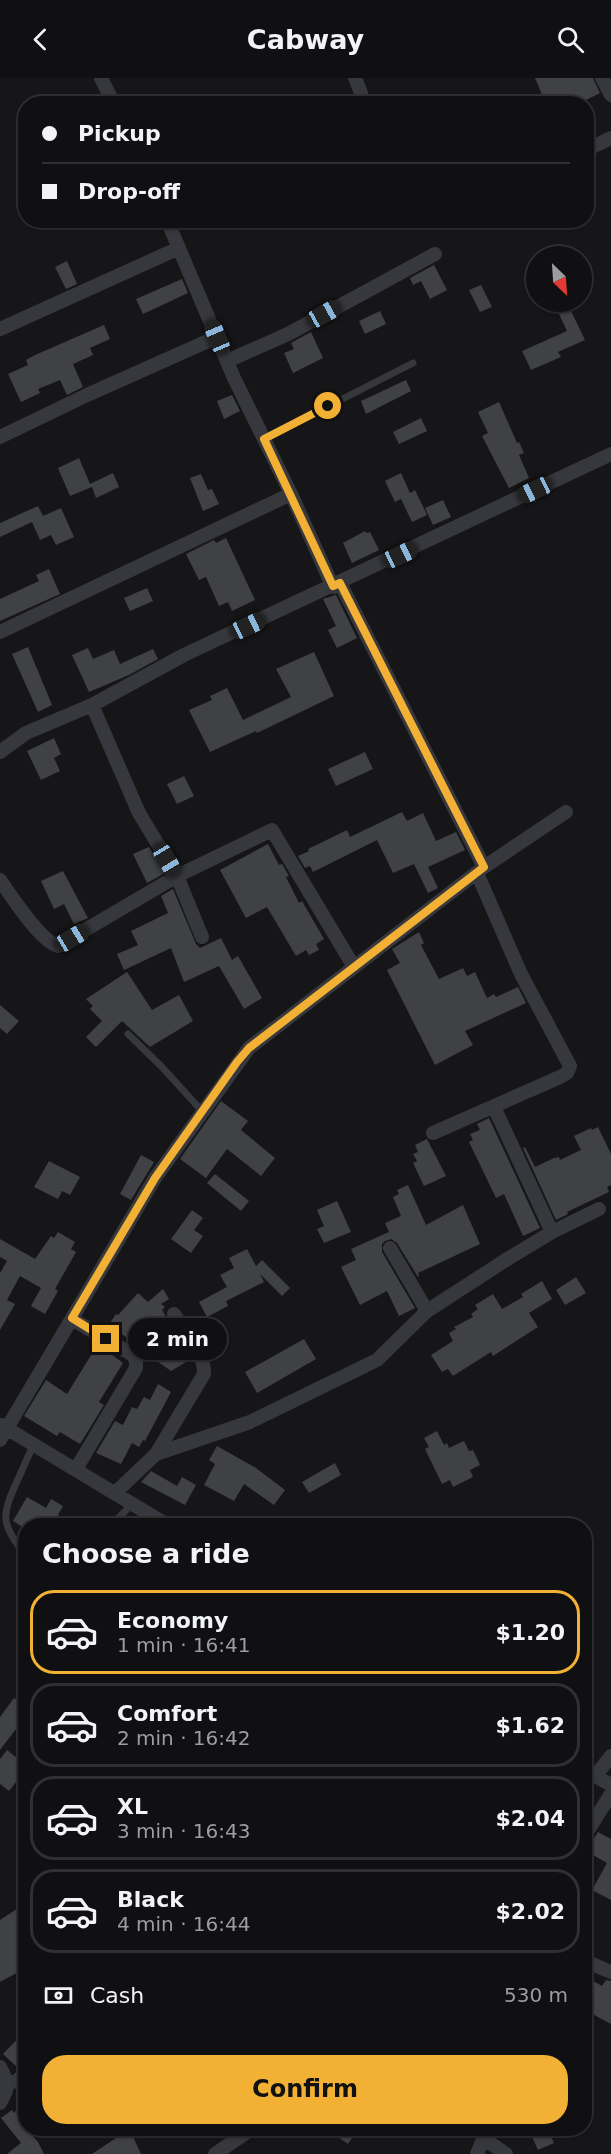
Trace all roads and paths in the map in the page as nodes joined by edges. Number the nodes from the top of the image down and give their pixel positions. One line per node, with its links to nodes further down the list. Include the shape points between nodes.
1 (101, 78): 6 (street)
2 (355, 78): 4 (street)
3 (602, 78): 5 (street)
4 (362, 93)
5 (611, 95)
6 (110, 96)
7 (611, 138): 8 (street)
8 (594, 146)
9 (170, 228): 10 (street)
10 (179, 248): 12 (street); 13 (street)
11 (435, 254): 14 (street, via 288,334)
12 (0, 329)
13 (217, 337): 14 (street); 16 (street)
14 (227, 361): 17 (street)
15 (413, 363): 17 (lane)
16 (0, 437)
17 (264, 439): 19 (street)
18 (611, 454): 20 (street)
19 (291, 494): 20 (street); 21 (street)
20 (336, 585): 22 (street, via 184,655); 25 (street)
21 (0, 632)
22 (92, 705): 23 (street, via 26,733); 26 (street, via 139,813)
23 (0, 752)
24 (566, 812): 25 (street)
25 (481, 870): 29 (street); 31 (street, via 522,974 570,1066 567,1073)
26 (177, 876): 27 (street, via 58,946 50,944); 28 (street); 29 (street, via 272,830)
27 (0, 880)
28 (202, 937)
29 (354, 967): 32 (street, via 249,1048)
30 (128, 1034): 32 (lane)
31 (494, 1107): 33 (street); 35 (street)
32 (202, 1111): 39 (street, via 155,1178)
33 (433, 1133)
34 (599, 1209): 35 (street)
35 (552, 1233): 37 (street)
36 (390, 1248): 37 (street)
37 (427, 1311): 42 (street, via 377,1360 250,1422)
38 (174, 1314): 42 (street, via 205,1367)
39 (72, 1318): 40 (street); 43 (street, via 133,1355 136,1361 136,1368)
40 (2, 1431): 41 (street)
41 (35, 1444): 43 (street); 48 (lane, via 7,1500 4,1519 10,1538)
42 (156, 1454): 44 (street)
43 (76, 1469): 44 (street)
44 (116, 1492): 45 (street)
45 (133, 1503): 46 (lane); 47 (street)
46 (119, 1518)
47 (156, 1518)
48 (18, 1547)
49 (611, 1756): 50 (street)
50 (592, 1771)
51 (592, 1774): 52 (street)
52 (611, 1785)
53 (611, 1794): 54 (street)
54 (592, 1824)
55 (592, 1964): 56 (street)
56 (611, 1972)
57 (0, 2067): 59 (street)
58 (18, 2080): 59 (street)
59 (8, 2083): 60 (street)
60 (0, 2103)
61 (233, 2136): 62 (street)
62 (215, 2154)
63 (477, 2154): 64 (street, via 486,2140)
64 (506, 2154)

